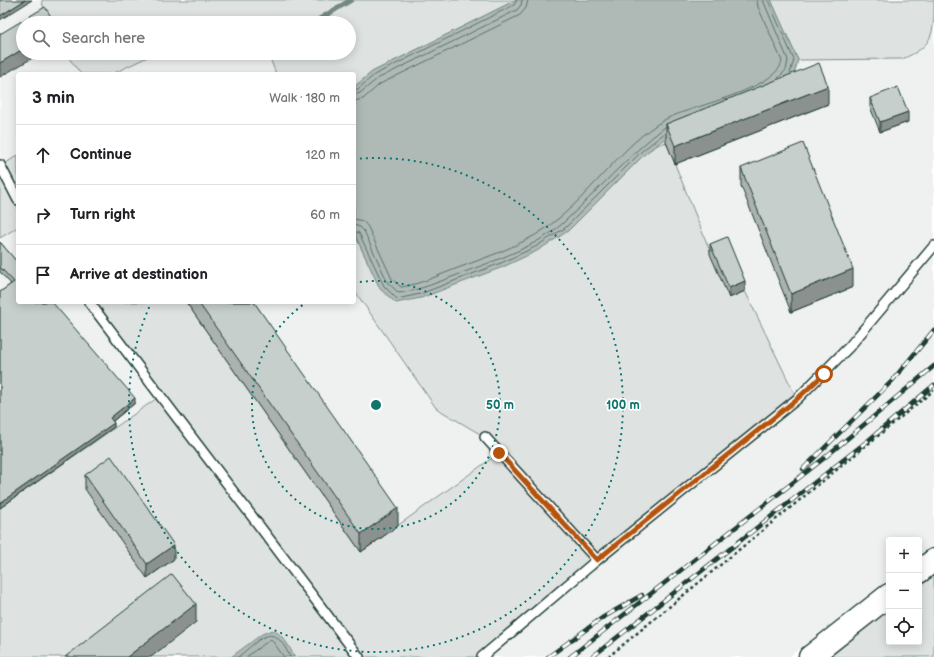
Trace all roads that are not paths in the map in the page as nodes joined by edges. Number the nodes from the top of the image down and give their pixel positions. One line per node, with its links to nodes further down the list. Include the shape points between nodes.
1 (0, 166): 2 (lane)
2 (16, 196)
3 (934, 246): 6 (lane, via 849,347 797,399)
4 (91, 304): 10 (lane)
5 (485, 437): 6 (lane)
6 (597, 560): 11 (lane)
7 (934, 560): 8 (street)
8 (922, 570)
9 (886, 597): 12 (street)
10 (359, 657)
11 (482, 657)
12 (810, 657)

